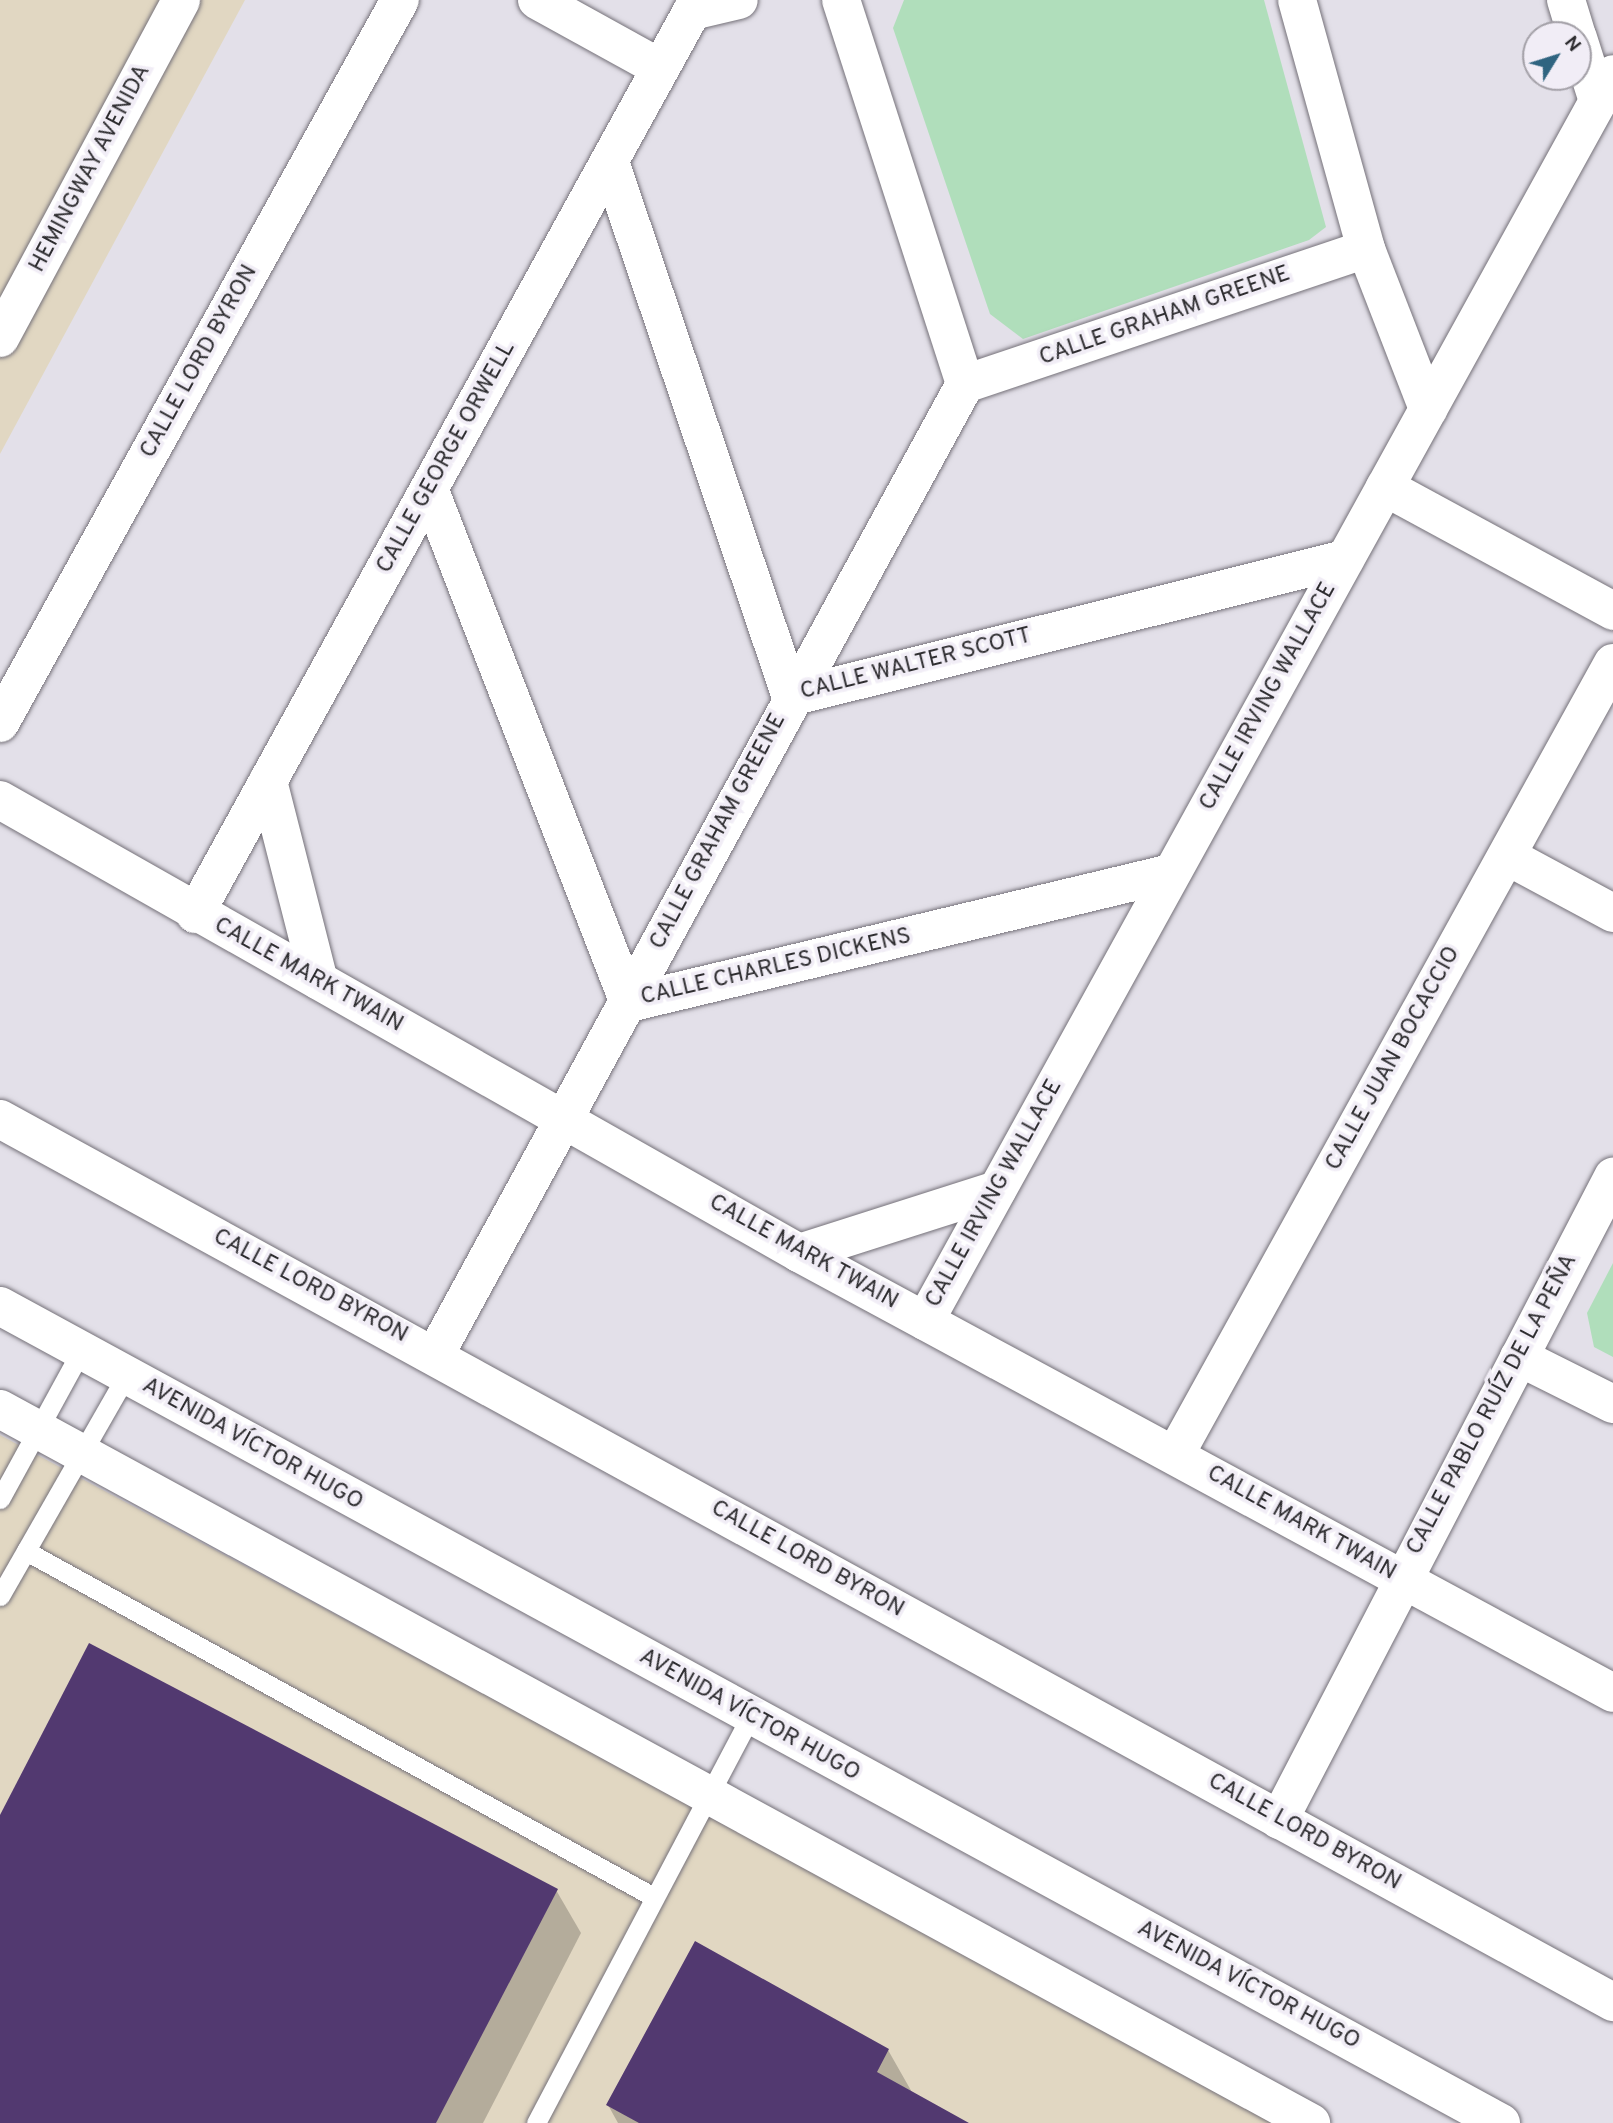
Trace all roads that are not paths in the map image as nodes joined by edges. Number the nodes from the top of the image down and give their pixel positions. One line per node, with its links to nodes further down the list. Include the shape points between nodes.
1 (181, 0): 15 (street, HEMINGWAY AVENIDA)
2 (400, 0): 24 (street, CALLE LORD BYRON)
3 (537, 0): 11 (street)
4 (739, 0): 8 (street)
5 (841, 0): 16 (street)
6 (1297, 0): 14 (street)
7 (1566, 0): 9 (street)
8 (695, 6): 11 (street, CALLE GEORGE ORWELL)
9 (1572, 21)
10 (1592, 63): 12 (street)
11 (660, 68): 13 (street, CALLE GEORGE ORWELL)
12 (1606, 88): 17 (street, CALLE IRVING WALLACE)
13 (610, 162): 19 (street, CALLE GEORGE ORWELL); 23 (street, CALLE WALTER SCOTT)
14 (1366, 249): 16 (street, CALLE GRAHAM GREENE); 17 (street)
15 (0, 338)
16 (965, 384): 23 (street, CALLE GRAHAM GREENE)
17 (1428, 409): 18 (street, CALLE IRVING WALLACE)
18 (1385, 487): 20 (street, CALLE IRVING WALLACE); 21 (street)
19 (429, 491): 25 (street, CALLE GEORGE ORWELL); 32 (street, CALLE CHARLES DICKENS)
20 (1345, 559): 23 (street, CALLE WALTER SCOTT); 28 (street, CALLE IRVING WALLACE)
21 (1613, 611)
22 (1613, 663): 27 (street, CALLE JUAN BOCACCIO)
23 (791, 696): 32 (street, CALLE GRAHAM GREENE)
24 (0, 723)
25 (268, 781): 30 (street, CALLE GEORGE ORWELL); 31 (street)
26 (0, 800): 30 (street, CALLE MARK TWAIN)
27 (1507, 856): 29 (street); 48 (street, CALLE JUAN BOCACCIO)
28 (1171, 873): 32 (street, CALLE CHARLES DICKENS); 36 (street, CALLE IRVING WALLACE)
29 (1613, 913)
30 (195, 914): 31 (street, CALLE MARK TWAIN)
31 (319, 981): 34 (street, CALLE MARK TWAIN)
32 (629, 1003): 34 (street, CALLE GRAHAM GREENE)
33 (0, 1119): 41 (street, CALLE LORD BYRON)
34 (567, 1121): 37 (street, CALLE MARK TWAIN); 41 (street, CALLE GRAHAM GREENE)
35 (1613, 1177): 42 (street, CALLE PABLO RUÍZ DE LA PEÑA)
36 (997, 1190): 37 (street); 39 (street, CALLE IRVING WALLACE)
37 (799, 1252): 39 (street, CALLE MARK TWAIN)
38 (0, 1306): 40 (street, AVENIDA VÍCTOR HUGO)
39 (925, 1321): 48 (street, CALLE MARK TWAIN)
40 (81, 1351): 43 (street, AVENIDA VÍCTOR HUGO); 46 (lane)
41 (435, 1354): 56 (street, CALLE LORD BYRON)
42 (1519, 1357): 44 (street); 51 (street, CALLE PABLO RUÍZ DE LA PEÑA)
43 (126, 1376): 47 (lane); 54 (street, AVENIDA VÍCTOR HUGO)
44 (1613, 1404)
45 (0, 1409): 46 (street)
46 (37, 1430): 47 (street); 49 (lane)
47 (81, 1454): 50 (lane); 55 (street)
48 (1175, 1455): 51 (street, CALLE MARK TWAIN)
49 (0, 1499)
50 (26, 1551): 52 (lane); 57 (lane)
51 (1402, 1578): 53 (street, CALLE MARK TWAIN); 56 (street, CALLE PABLO RUÍZ DE LA PEÑA)
52 (0, 1596)
53 (1613, 1693)
54 (750, 1717): 55 (lane); 61 (street, AVENIDA VÍCTOR HUGO)
55 (707, 1793): 57 (lane); 60 (street)
56 (1279, 1820): 58 (street, CALLE LORD BYRON)
57 (652, 1896): 59 (lane)
58 (1613, 2002)
59 (536, 2123)
60 (1311, 2123)
61 (1501, 2123)

